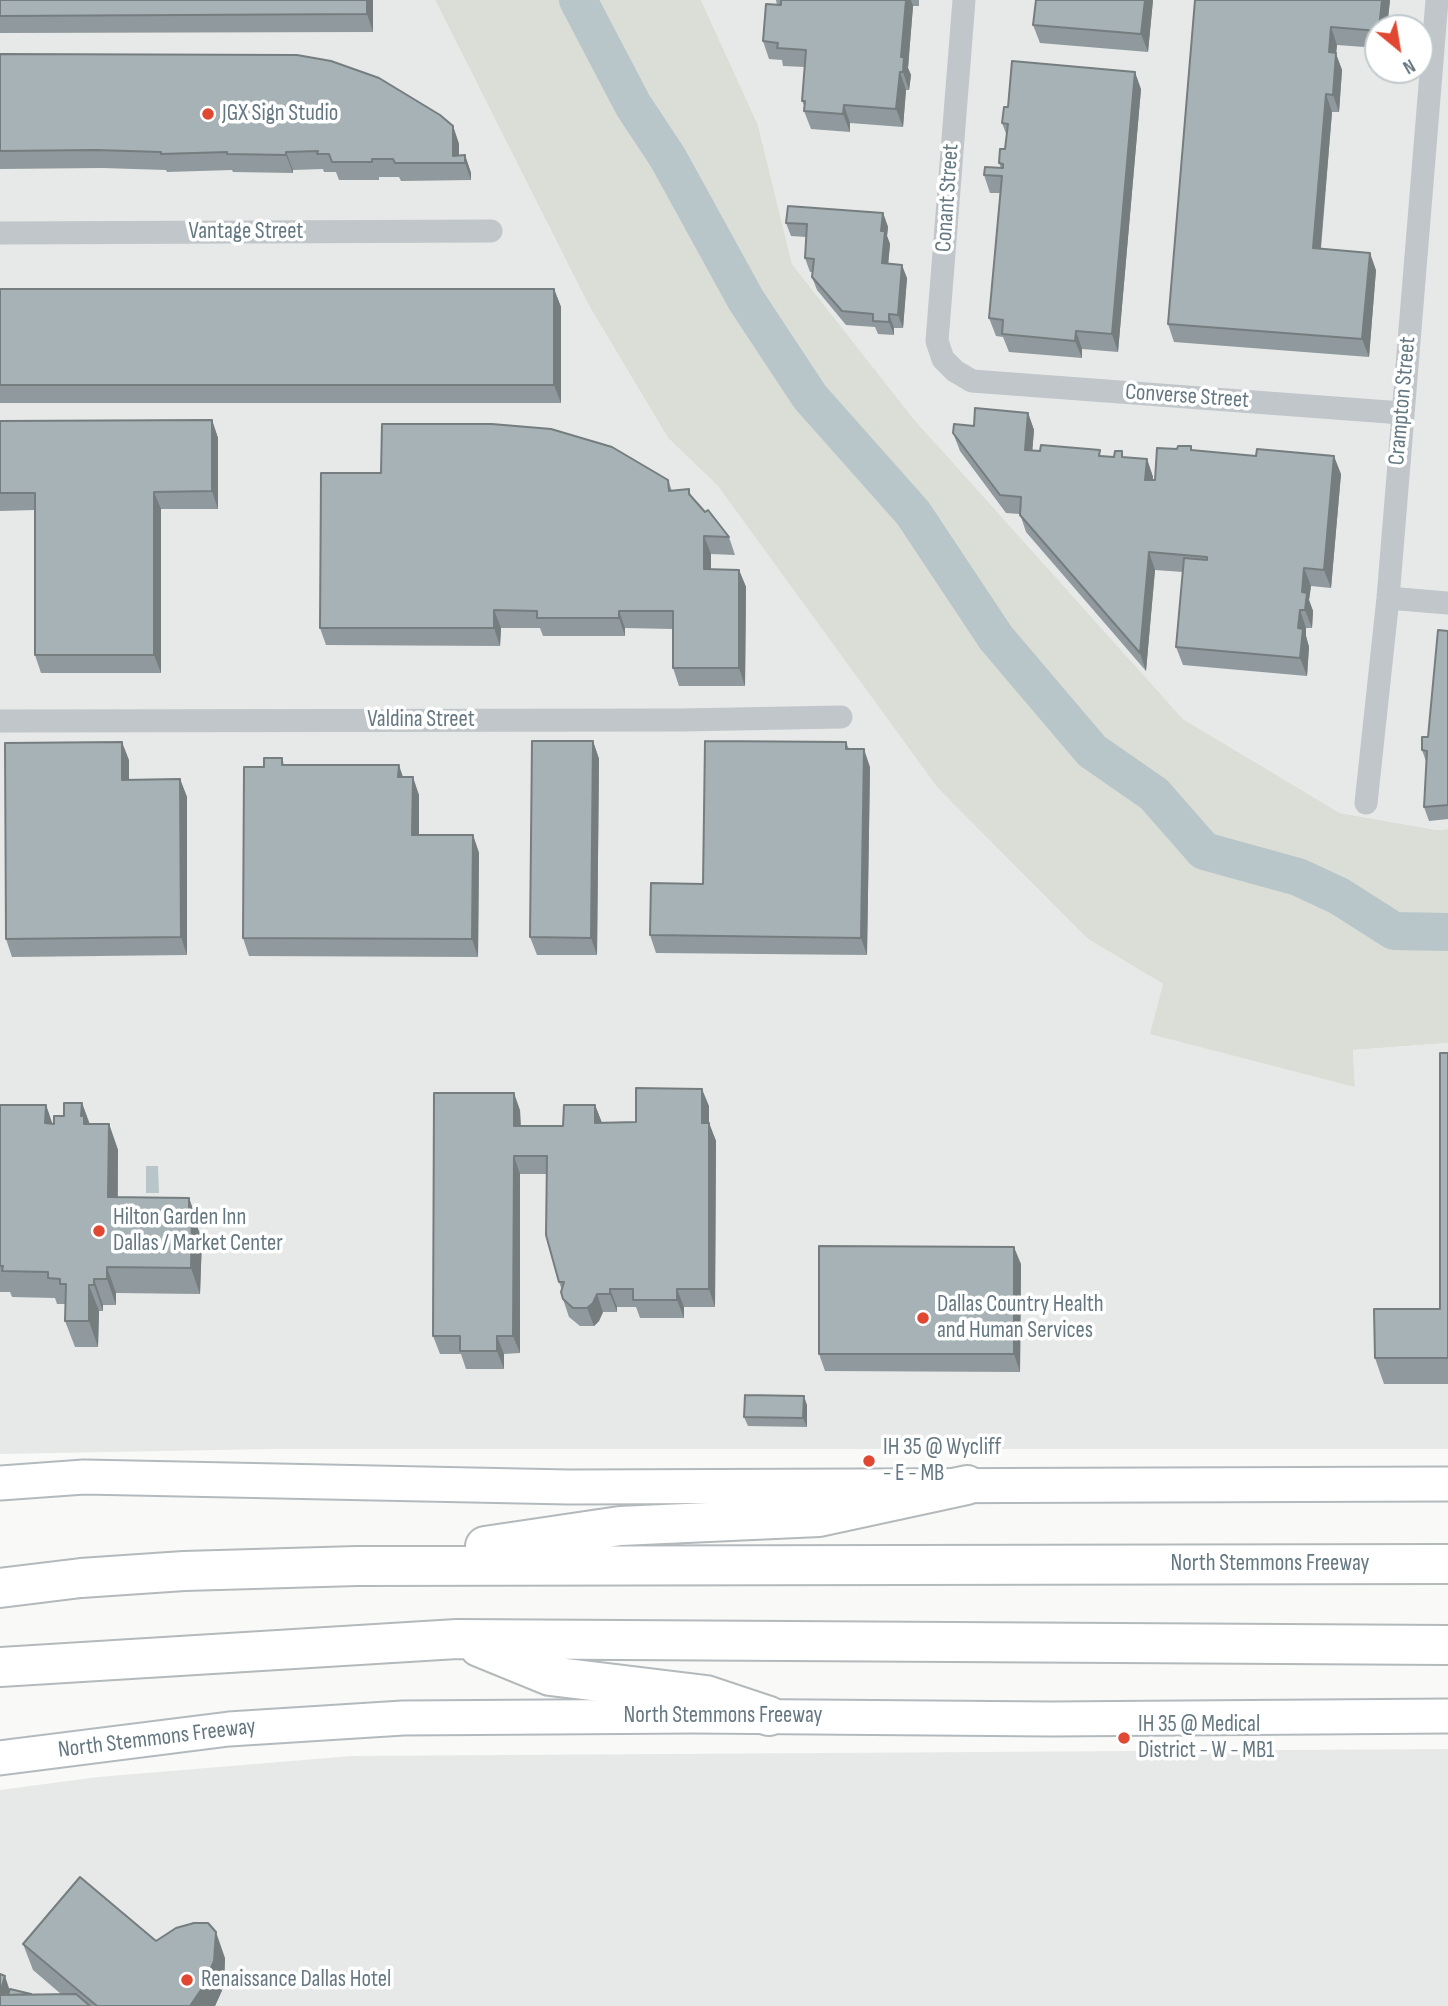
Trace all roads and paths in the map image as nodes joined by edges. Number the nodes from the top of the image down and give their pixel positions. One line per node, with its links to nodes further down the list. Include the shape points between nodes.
1 (964, 0): 5 (street, Conant Street, via 937,341 943,359)
2 (1437, 0): 6 (street, Crampton Street)
3 (491, 231): 4 (street, Vantage Street)
4 (0, 233)
5 (972, 381): 6 (street, Converse Street)
6 (1402, 413): 7 (street, Crampton Street)
7 (1388, 598): 8 (street); 11 (street, Crampton Street)
8 (1448, 603)
9 (841, 717): 10 (street, Valdina Street)
10 (0, 721)
11 (1366, 803)
12 (0, 1483): 14 (main road, via 84,1477 569,1488)
13 (1448, 1484): 14 (main road)
14 (967, 1485): 16 (highway, via 819,1517 620,1526)
15 (1448, 1564): 16 (highway, North Stemmons Freeway)
16 (357, 1566): 17 (highway, North Stemmons Freeway, via 94,1577)
17 (0, 1588)
18 (457, 1639): 19 (highway); 20 (highway); 21 (highway, via 550,1676 706,1695)
19 (1448, 1644)
20 (0, 1667)
21 (769, 1716): 22 (main road, North Stemmons Freeway); 23 (main road, North Stemmons Freeway, via 326,1722 229,1729)
22 (1448, 1716)
23 (0, 1758)

